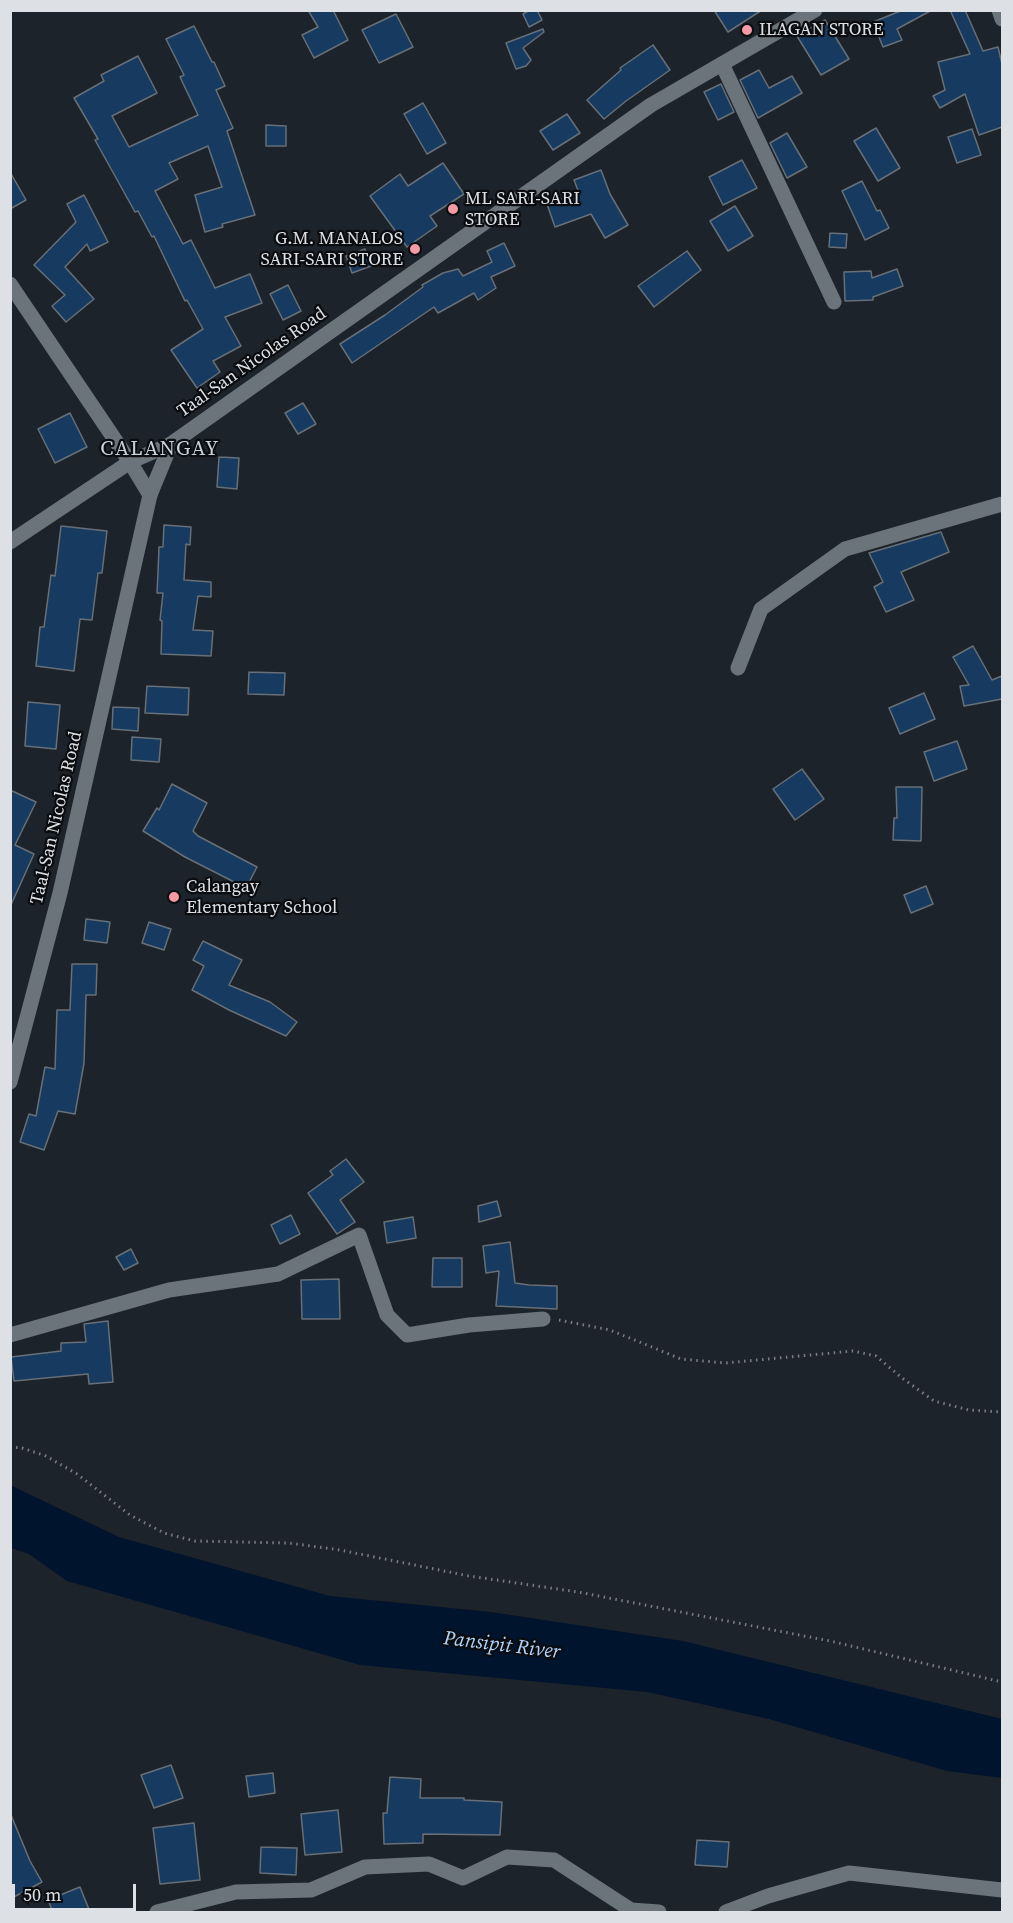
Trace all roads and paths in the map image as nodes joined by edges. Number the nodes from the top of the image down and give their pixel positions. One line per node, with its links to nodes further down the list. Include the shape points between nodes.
1 (815, 10): 4 (street, Taal-San Nicolas Road)
2 (999, 10): 3 (street)
3 (1002, 19)
4 (723, 64): 6 (street); 7 (street, Taal-San Nicolas Road, via 651,105)
5 (10, 284): 8 (street)
6 (834, 302)
7 (171, 444): 8 (street); 9 (street, Taal-San Nicolas Road)
8 (130, 462): 9 (street); 11 (street)
9 (150, 495): 13 (street, Taal-San Nicolas Road, via 60,893)
10 (1002, 504): 12 (street, via 846,549 761,609)
11 (10, 542)
12 (738, 668)
13 (10, 1082)
14 (543, 1319): 15 (street, via 407,1335 387,1315 359,1235 278,1274 169,1290); 16 (path, via 610,1330 681,1359 725,1363 854,1351 876,1356 934,1401 969,1410)
15 (10, 1335)
16 (1002, 1412)
17 (10, 1447): 18 (path, via 46,1456 78,1474 130,1515 164,1533 195,1541 289,1543 340,1550 830,1641)
18 (1002, 1682)
19 (1002, 1890): 22 (street, via 849,1873)
20 (157, 1912): 21 (street, via 236,1892 312,1890 365,1867 429,1864 463,1878 507,1857 554,1860 631,1910)
21 (659, 1912)
22 (726, 1912)

